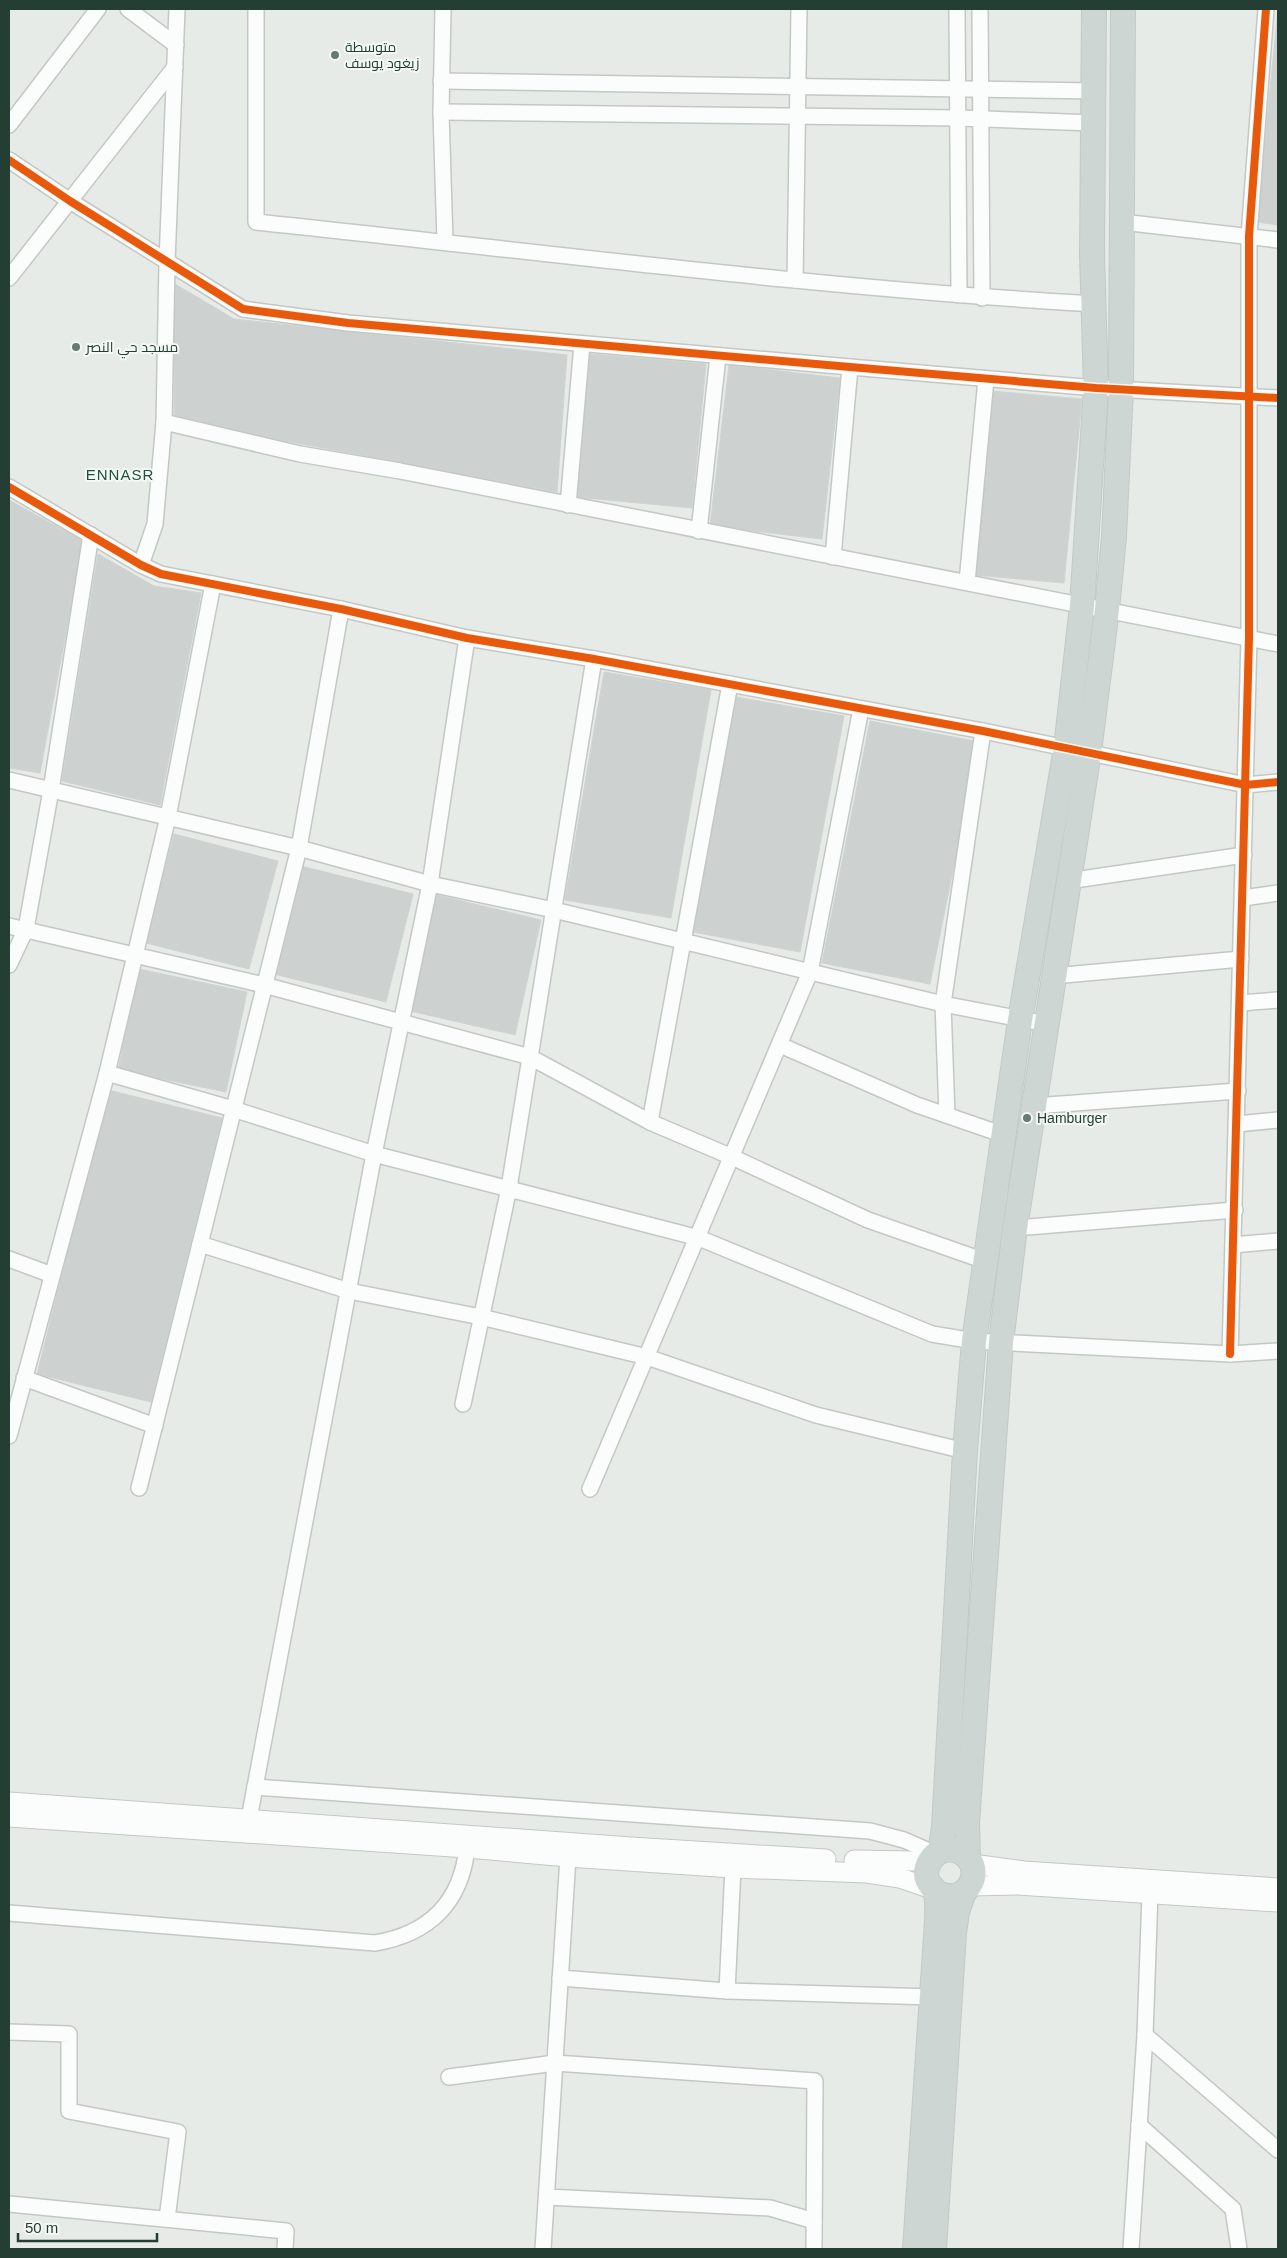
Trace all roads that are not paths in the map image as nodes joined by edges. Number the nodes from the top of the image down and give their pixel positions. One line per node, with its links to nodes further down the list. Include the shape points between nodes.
1 (98, 9): 24 (street)
2 (128, 9): 12 (street)
3 (177, 9): 12 (street)
4 (256, 9): 30 (street, via 256,222)
5 (443, 9): 14 (street)
6 (799, 9): 15 (street)
7 (958, 9): 16 (street)
8 (980, 9): 17 (street)
9 (1094, 9): 18 (main road)
10 (1123, 9): 27 (main road)
11 (1266, 9): 28 (street)
12 (176, 45): 13 (street)
13 (175, 67): 26 (street); 31 (street)
14 (441, 81): 15 (street); 19 (street)
15 (797, 86): 16 (street); 20 (street)
16 (958, 89): 17 (street); 21 (street)
17 (980, 89): 18 (street); 22 (street)
18 (1094, 91): 23 (main road)
19 (441, 112): 20 (street); 30 (street)
20 (798, 118): 21 (street); 33 (street)
21 (959, 118): 22 (street); 34 (street)
22 (981, 119): 23 (street); 35 (street)
23 (1093, 123): 36 (main road)
24 (9, 125)
25 (9, 160): 26 (street)
26 (70, 201): 31 (street); 32 (street)
27 (1122, 222): 28 (street); 42 (main road)
28 (1249, 236): 29 (street); 43 (street)
29 (1278, 240)
30 (445, 242): 33 (street)
31 (168, 262): 37 (street, via 242,309 348,323); 45 (street)
32 (9, 278)
33 (795, 280): 34 (street)
34 (959, 296): 35 (street)
35 (982, 298): 36 (street)
36 (1095, 304): 41 (main road)
37 (582, 344): 38 (street); 47 (street)
38 (718, 356): 39 (street); 48 (street)
39 (850, 367): 40 (street); 50 (street)
40 (986, 379): 41 (street); 52 (street)
41 (1096, 388): 42 (street); 54 (main road)
42 (1121, 389): 43 (street); 56 (main road, via 1119,466)
43 (1250, 395): 44 (street); 58 (street)
44 (1278, 398)
45 (164, 422): 47 (street, via 300,454); 51 (street, via 155,524)
46 (9, 487): 49 (street)
47 (568, 505): 48 (street)
48 (699, 531): 50 (street)
49 (91, 535): 51 (street); 68 (street)
50 (833, 557): 52 (street)
51 (141, 565): 53 (street, via 162,574)
52 (967, 582): 54 (street)
53 (213, 584): 55 (street); 69 (street)
54 (1082, 606): 56 (street); 64 (main road)
55 (341, 609): 57 (street); 70 (street)
56 (1107, 609): 58 (street); 64 (main road)
57 (467, 638): 60 (street); 73 (street)
58 (1249, 638): 59 (street); 67 (street)
59 (1278, 644)
60 (594, 659): 61 (street); 76 (street)
61 (730, 684): 62 (street); 79 (street)
62 (861, 709): 63 (street); 83 (street)
63 (983, 731): 64 (street); 88 (street)
64 (1078, 750): 67 (street); 72 (main road); 89 (main road)
65 (9, 780): 68 (street)
66 (1278, 782): 67 (street)
67 (1246, 785): 71 (street)
68 (51, 790): 69 (street); 78 (street)
69 (168, 817): 70 (street); 80 (street)
70 (299, 848): 73 (street); 85 (street)
71 (1244, 855): 72 (street); 75 (street)
72 (1068, 882): 84 (main road)
73 (430, 884): 76 (street); 90 (street)
74 (1278, 893): 75 (street)
75 (1243, 898): 81 (street)
76 (554, 910): 79 (street); 93 (street)
77 (9, 926): 78 (street)
78 (26, 929): 80 (street); 82 (street)
79 (685, 942): 83 (street); 100 (street)
80 (135, 954): 85 (street); 94 (street)
81 (1242, 958): 84 (street); 87 (street)
82 (9, 965)
83 (810, 972): 88 (street); 92 (street)
84 (1053, 976): 91 (main road)
85 (264, 985): 90 (street); 97 (street)
86 (1278, 1000): 87 (street)
87 (1240, 1003): 95 (street)
88 (942, 1004): 89 (street); 98 (street)
89 (1020, 1020): 91 (street); 102 (main road)
90 (402, 1021): 93 (street); 103 (street)
91 (1047, 1024): 96 (main road)
92 (780, 1045): 98 (street); 104 (street)
93 (530, 1057): 100 (street); 105 (street)
94 (107, 1073): 97 (street); 114 (street)
95 (1238, 1091): 96 (street); 101 (street)
96 (1034, 1106): 107 (main road)
97 (233, 1109): 103 (street); 110 (street)
98 (947, 1115): 102 (street)
99 (1278, 1120): 101 (street)
100 (650, 1122): 104 (street)
101 (1237, 1124): 106 (street)
102 (1004, 1134): 113 (main road)
103 (374, 1154): 105 (street); 115 (street)
104 (732, 1157): 108 (street); 113 (street, via 868,1220)
105 (508, 1188): 108 (street); 116 (street)
106 (1235, 1210): 107 (street); 111 (street)
107 (1015, 1228): 118 (main road)
108 (698, 1238): 117 (street, via 932,1334); 121 (street)
109 (1278, 1241): 111 (street)
110 (200, 1244): 115 (street); 124 (street)
111 (1233, 1245): 120 (street)
112 (9, 1260): 114 (street)
113 (985, 1261): 117 (main road)
114 (52, 1275): 122 (street)
115 (349, 1291): 116 (street); 131 (street)
116 (481, 1317): 121 (street); 123 (street)
117 (974, 1341): 118 (street); 126 (main road)
118 (1001, 1342): 120 (street); 130 (main road)
119 (1278, 1351): 120 (street)
120 (1230, 1354)
121 (647, 1357): 126 (street, via 816,1415); 128 (street)
122 (24, 1378): 124 (street); 125 (street)
123 (463, 1404)
124 (155, 1426): 127 (street)
125 (9, 1436)
126 (965, 1451): 129 (main road)
127 (139, 1488)
128 (590, 1489)
129 (951, 1705): 130 (main road); 136 (main road, via 944,1827)
130 (975, 1706): 139 (main road, via 966,1829)
131 (255, 1787): 134 (street); 136 (street, via 870,1831 904,1840)
132 (9, 1802): 134 (street)
133 (9, 1816): 135 (street)
134 (249, 1819): 136 (street, via 853,1860 912,1860)
135 (467, 1848): 137 (street); 144 (street, via 459,1883 439,1913 410,1934 375,1943)
136 (936, 1854): 139 (main road, via 955,1850); 141 (main road, via 926,1874)
137 (568, 1857): 138 (street); 145 (street)
138 (733, 1868): 141 (street, via 884,1875); 146 (street)
139 (969, 1875): 140 (street, via 1015,1871); 141 (main road, via 950,1897); 142 (street, via 1018,1885); 162 (main road, via 957,1912 954,1934)
140 (1278, 1888)
141 (934, 1891): 147 (main road, via 937,1921)
142 (1150, 1893): 143 (street); 149 (street)
143 (1278, 1902)
144 (9, 1913)
145 (560, 1978): 146 (street); 150 (street)
146 (727, 1991): 147 (street)
147 (933, 1997): 161 (main road)
148 (9, 2032): 156 (street, via 70,2034 69,2111 178,2132)
149 (1145, 2035): 152 (street); 153 (street)
150 (555, 2063): 151 (street); 154 (street); 157 (street, via 815,2081)
151 (449, 2077)
152 (1139, 2125): 163 (street); 164 (street, via 1233,2209)
153 (1278, 2150)
154 (547, 2197): 157 (street, via 770,2208); 159 (street)
155 (9, 2204): 156 (street)
156 (167, 2219): 158 (street, via 286,2231)
157 (814, 2221): 160 (street)
158 (285, 2249)
159 (543, 2249)
160 (814, 2249)
161 (915, 2249)
162 (934, 2249)
163 (1131, 2249)
164 (1239, 2249)

